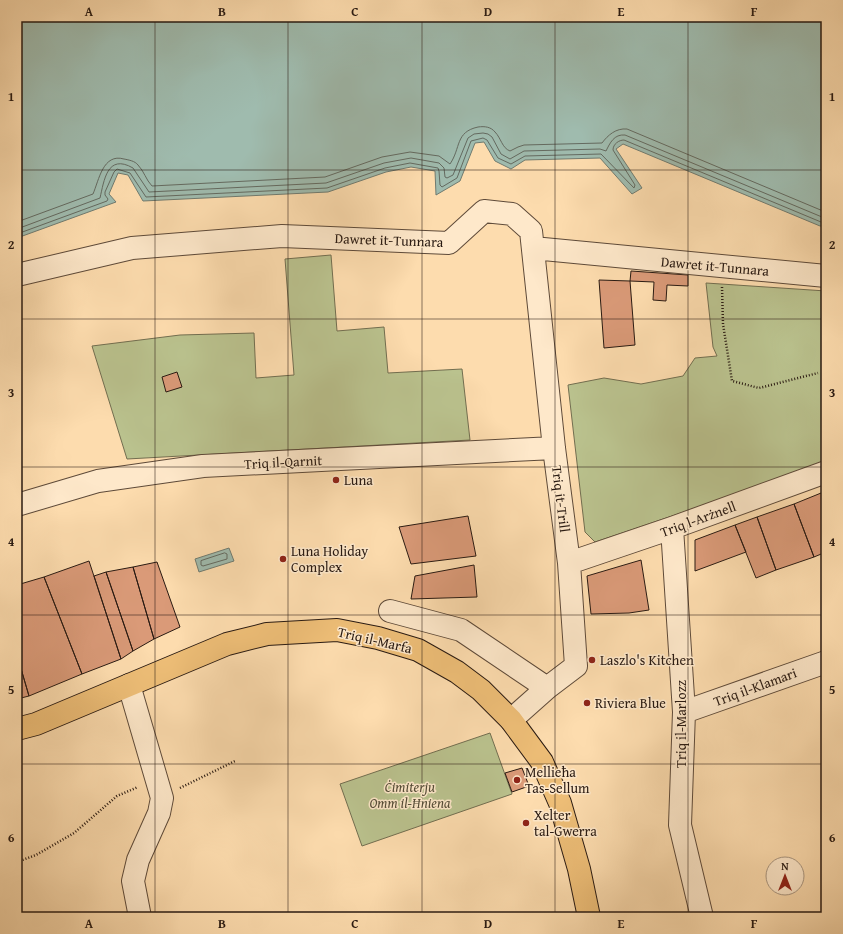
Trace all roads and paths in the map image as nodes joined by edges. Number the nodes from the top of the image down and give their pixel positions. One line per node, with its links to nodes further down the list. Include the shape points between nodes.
1 (534, 248): 2 (street, Dawret it-Tunnara); 3 (street, Dawret it-Tunnara, via 531,231 512,214 484,211 449,243 282,236 132,248); 6 (street, Triq it-Trill)
2 (721, 266): 4 (street, Dawret it-Tunnara); 5 (path, via 723,324 732,381 759,388)
3 (17, 275)
4 (826, 276)
5 (818, 373)
6 (554, 448): 8 (street, Triq il-Qarnit, via 203,466 98,481); 10 (street, Triq it-Trill)
7 (826, 472): 9 (street, Triq l-Arżnell)
8 (17, 505)
9 (672, 528): 10 (street, Triq l-Arżnell); 15 (street, Triq il-Marlozz)
10 (569, 563): 14 (street, Triq it-Trill, via 576,666)
11 (390, 611): 14 (street, via 461,630)
12 (826, 662): 15 (street, Triq il-Klamari)
13 (129, 685): 16 (main road, Triq il-Marfa, via 233,643 267,634 337,630 378,638 418,650 457,672 481,690); 17 (main road, Triq il-Marfa, via 36,724); 19 (street)
14 (547, 688): 16 (street, Triq it-Trill)
15 (684, 712): 23 (street, Triq il-Marlozz, via 680,825)
16 (511, 720): 22 (main road, Triq il-Marfa, via 542,762 560,803 579,869)
17 (17, 729)
18 (235, 761): 19 (path)
19 (162, 798): 20 (path, via 139,786 117,796 74,833 36,855); 21 (street, via 159,813 138,860 134,881)
20 (17, 862)
21 (140, 917)
22 (589, 917)
23 (702, 917)

